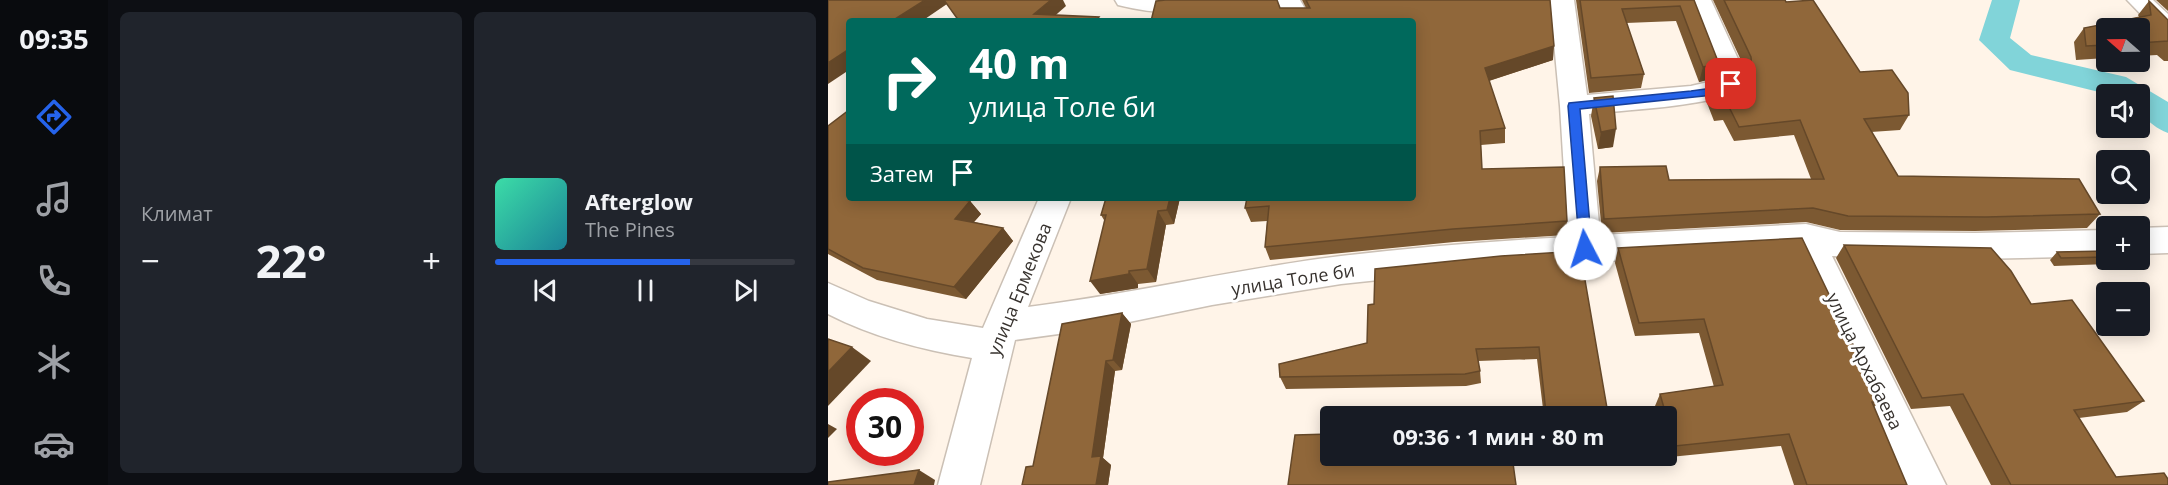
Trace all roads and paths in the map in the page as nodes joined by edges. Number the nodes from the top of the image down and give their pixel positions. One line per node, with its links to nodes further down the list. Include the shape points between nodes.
1 (1222, 0): 6 (street, via 1175,7)
2 (1288, 0): 7 (street)
3 (1562, 0): 9 (street)
4 (1699, 0): 9 (street, via 1730,72 1729,87 1691,95)
5 (2139, 0): 8 (street)
6 (1132, 6)
7 (1297, 18)
8 (2168, 28)
9 (1574, 106): 13 (street)
10 (1054, 201): 15 (street, улица Ермекова)
11 (1806, 237): 12 (street, улица Толе би, via 1840,245); 13 (street, улица Толе би); 17 (street, улица Архабаева)
12 (2096, 243)
13 (1585, 249): 15 (street, улица Толе би, via 1341,270 1212,291)
14 (828, 298): 15 (street, улица Толе би, via 859,313 927,335)
15 (998, 336): 16 (street, улица Ермекова)
16 (959, 485)
17 (1925, 485)

